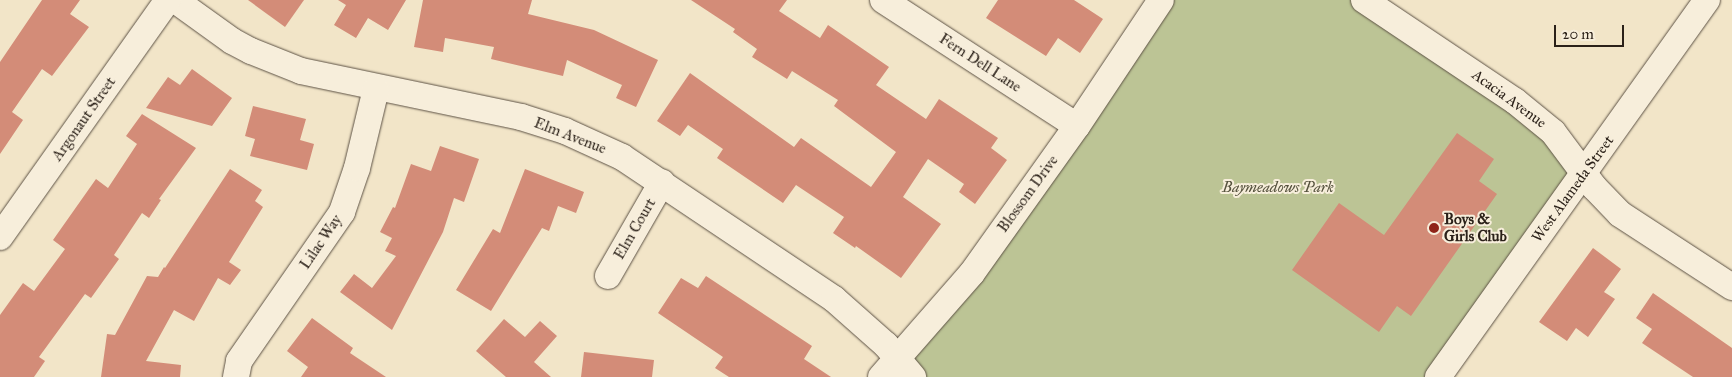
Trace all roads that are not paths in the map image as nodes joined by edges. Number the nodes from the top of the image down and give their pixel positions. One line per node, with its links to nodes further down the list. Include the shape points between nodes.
1 (168, 0): 11 (street, Argonaut Street)
2 (175, 0): 7 (street, Elm Avenue, via 251,51 301,71)
3 (882, 0): 8 (street, Fern Dell Lane)
4 (1161, 0): 8 (street, Blossom Drive)
5 (1364, 0): 9 (street, Acacia Avenue, via 1516,101 1553,132)
6 (1707, 0): 9 (street, West Alameda Street)
7 (376, 89): 10 (street, Elm Avenue, via 521,117 566,131 622,157); 15 (street, Lilac Way, via 357,168 342,212 239,361)
8 (1077, 126): 14 (street, Blossom Drive)
9 (1584, 173): 13 (street, Acacia Avenue, via 1620,214); 16 (street, West Alameda Street)
10 (662, 182): 12 (street, Elm Court); 14 (street, Elm Avenue, via 834,299 886,345)
11 (0, 237)
12 (608, 276)
13 (1732, 287)
14 (898, 371)
15 (236, 377)
16 (1438, 377)

